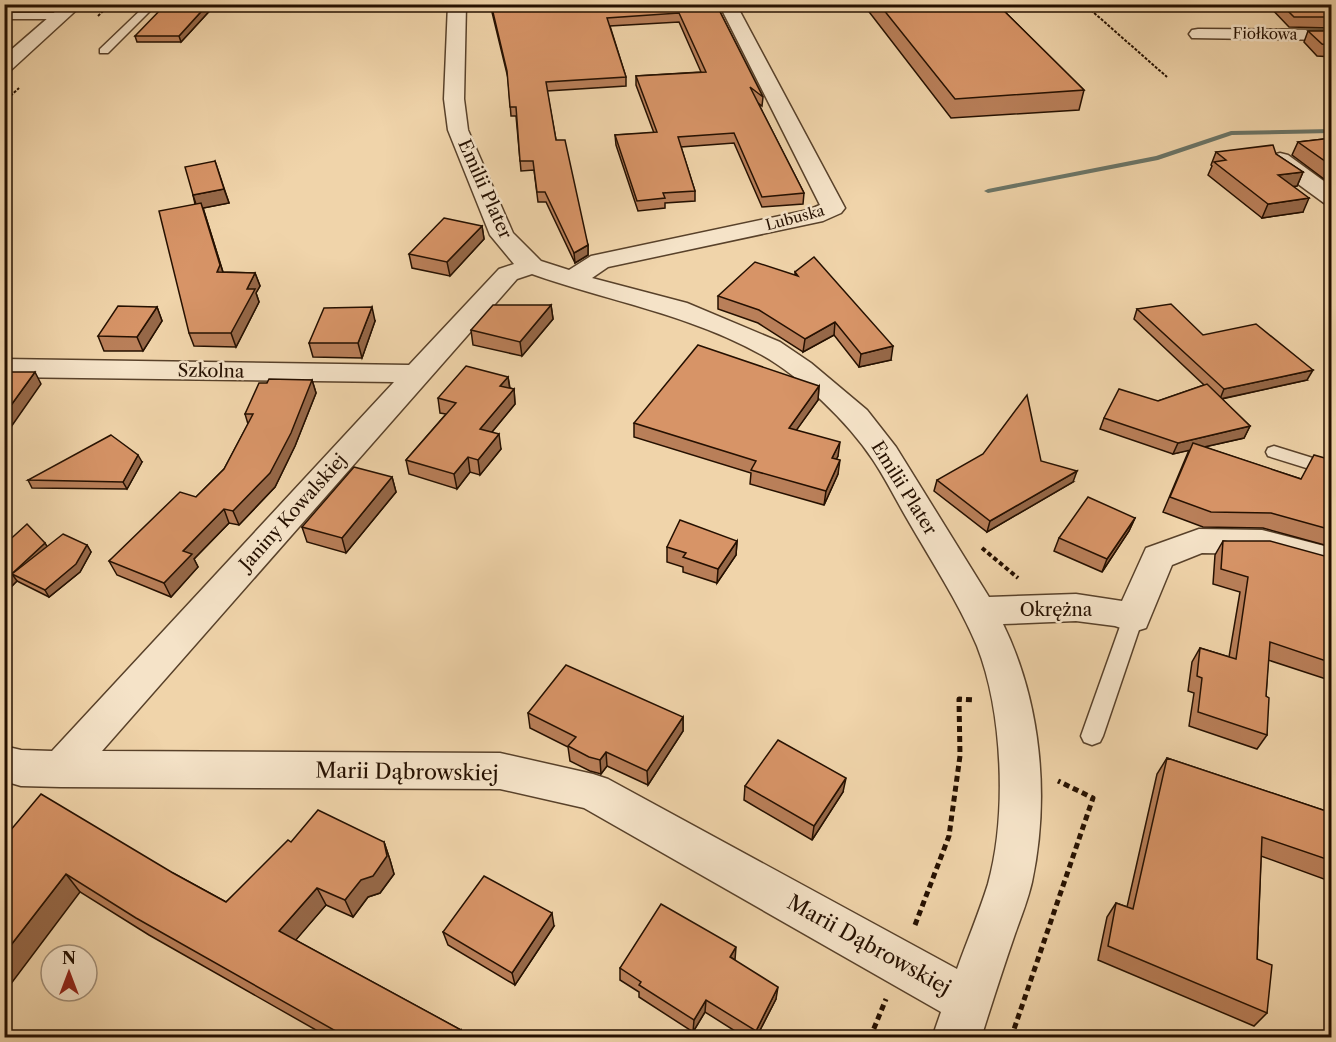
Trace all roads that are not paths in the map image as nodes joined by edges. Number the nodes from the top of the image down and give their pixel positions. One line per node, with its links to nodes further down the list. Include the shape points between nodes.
1 (44, 4): 6 (lane)
2 (153, 4): 10 (lane)
3 (457, 4): 14 (street, Emilii Plater, via 454,99 458,130 502,235)
4 (727, 4): 15 (street, Lubuska, via 834,208 815,216 600,261)
5 (68, 10): 6 (lane); 11 (street)
6 (30, 15): 7 (lane)
7 (4, 16)
8 (1198, 34): 9 (street, Fiołkowa)
9 (1332, 35)
10 (104, 51)
11 (4, 66)
12 (1280, 160): 13 (street)
13 (1332, 198)
14 (532, 266): 15 (street, Emilii Plater); 17 (street, Janiny Kowalskiej, via 508,274)
15 (572, 280): 21 (street, Emilii Plater, via 678,309 770,348 801,369 856,417 885,454)
16 (4, 368): 17 (street, Szkolna)
17 (418, 374): 25 (street, Janiny Kowalskiej)
18 (1274, 452): 19 (lane)
19 (1332, 470)
20 (1332, 561): 22 (street, via 1262,542 1198,541 1158,557)
21 (979, 612): 22 (street, Okrężna, via 1035,608 1114,611); 26 (street, Emilii Plater, via 996,648 1011,702 1021,811 1010,884)
22 (1132, 618): 23 (lane)
23 (1092, 736)
24 (4, 763): 25 (street, Marii Dąbrowskiej, via 21,768)
25 (61, 769): 26 (street, Marii Dąbrowskiej, via 500,771 593,792 901,963)
26 (963, 1020)

